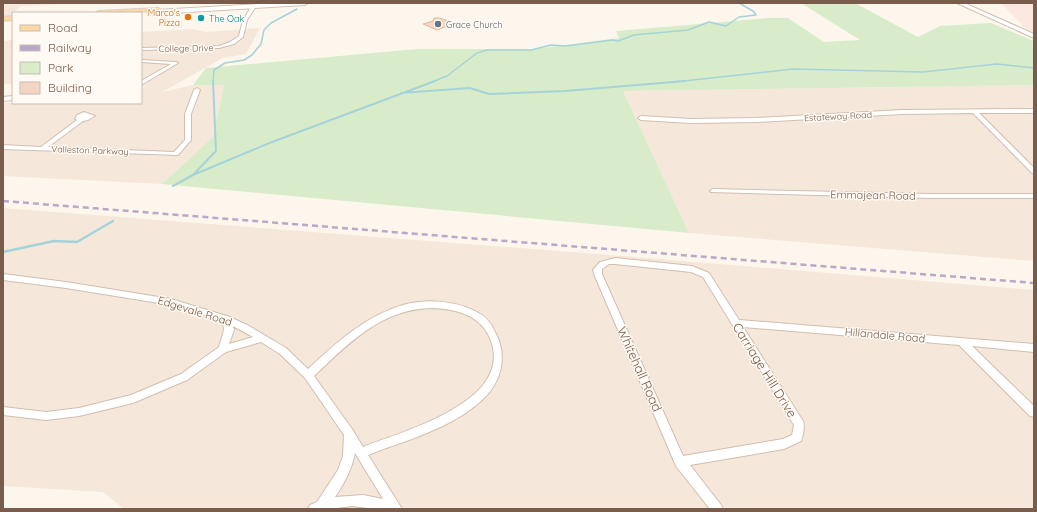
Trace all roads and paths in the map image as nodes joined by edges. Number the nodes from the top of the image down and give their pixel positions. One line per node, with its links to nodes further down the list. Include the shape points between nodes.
1 (164, 3): 6 (main road)
2 (305, 3): 4 (main road)
3 (960, 3): 9 (street)
4 (271, 5): 5 (main road); 6 (main road)
5 (250, 7): 6 (main road); 10 (street, College Drive, via 252,8 247,15 240,39 228,45)
6 (157, 11): 7 (main road); 8 (main road)
7 (128, 12)
8 (142, 13)
9 (1034, 36)
10 (142, 49)
11 (142, 61): 12 (street, College Drive, via 176,63)
12 (142, 82)
13 (197, 90): 19 (street, Valleston Parkway, via 188,114 188,140 176,154)
14 (974, 111): 15 (street, Estateway Road); 16 (street, Estateway Road, via 902,112 763,120 691,121); 20 (street)
15 (1034, 111)
16 (641, 118)
17 (81, 120): 19 (street)
18 (3, 147): 19 (street, Valleston Parkway)
19 (43, 148)
20 (1034, 172)
21 (713, 191): 22 (street, Emmajean Road)
22 (1034, 196)
23 (646, 264): 26 (street, Carriage Hill Drive, via 692,268 706,275); 36 (street, Whitehall Road, via 615,261 600,265 597,270)
24 (3, 277): 25 (street, Edgevale Road, via 31,279 171,302)
25 (227, 319): 27 (street, Edgevale Road); 30 (street, via 229,330)
26 (736, 323): 28 (street, Hillandale Road); 36 (street, Carriage Hill Drive, via 800,424 796,438 784,444)
27 (262, 338): 30 (street); 31 (street, Edgevale Road, via 283,351)
28 (962, 342): 29 (street, Hillandale Road); 33 (street)
29 (1034, 348)
30 (223, 349): 32 (street, via 184,377 133,399 79,412 46,416)
31 (308, 375): 34 (street, Edgevale Road); 35 (street, via 361,328 406,308 444,305 470,313 487,325 498,351 497,364 490,384 479,398 439,423)
32 (3, 411)
33 (1034, 413)
34 (348, 432): 35 (street, Edgevale Road); 37 (street, via 351,446 344,470 336,486)
35 (360, 453): 39 (street, Edgevale Road)
36 (680, 462): 40 (street, Whitehall Road)
37 (318, 507): 38 (street, via 344,502 366,502)
38 (391, 509)
39 (396, 509)
40 (717, 509)

